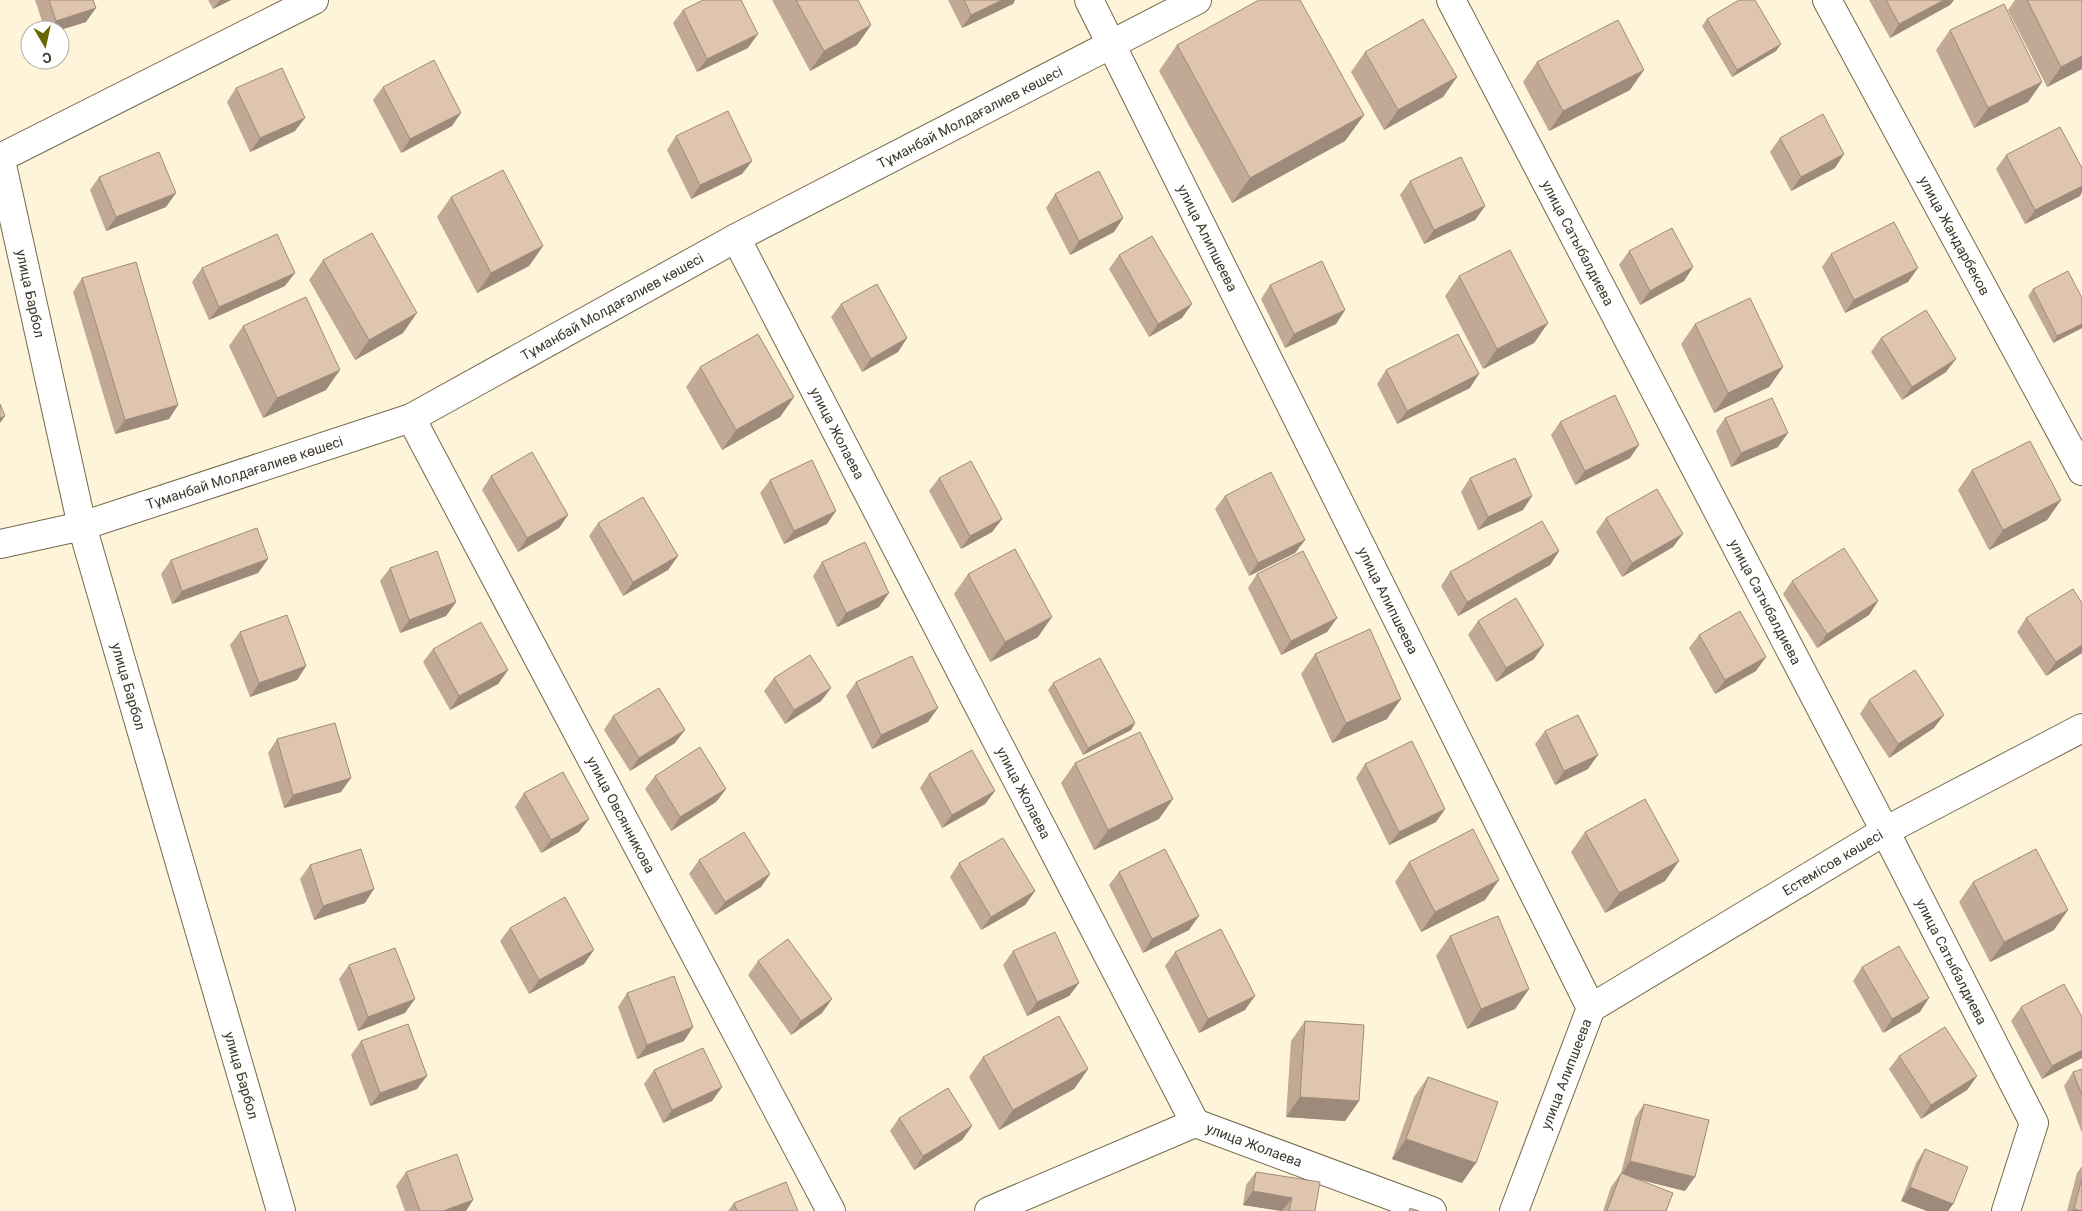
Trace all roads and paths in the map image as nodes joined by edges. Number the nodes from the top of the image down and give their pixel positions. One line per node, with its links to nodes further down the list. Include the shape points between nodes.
1 (314, 0): 7 (street)
2 (1089, 0): 6 (street, улица Алипшеева)
3 (1197, 0): 6 (street, Тұманбай Молдағалиев көшесі)
4 (1451, 0): 14 (street, улица Сатыбалдиева)
5 (1827, 0): 10 (street, улица Жандарбеков)
6 (1112, 45): 8 (street, Тұманбай Молдағалиев көшесі); 15 (street, улица Алипшеева)
7 (0, 157): 11 (street, улица Барбол)
8 (736, 238): 9 (street, Тұманбай Молдағалиев көшесі); 16 (street, улица Жолаева)
9 (411, 418): 11 (street, Тұманбай Молдағалиев көшесі); 18 (street, улица Овсянникова)
10 (2082, 471)
11 (82, 526): 12 (street, Тұманбай Молдағалиев көшесі); 17 (street, улица Барбол)
12 (0, 544)
13 (2082, 728): 14 (street, Естемісов көшесі)
14 (1885, 831): 15 (street, Естемісов көшесі); 22 (street, улица Сатыбалдиева, via 2034,1123)
15 (1591, 1008): 21 (street, улица Алипшеева)
16 (1195, 1124): 19 (street); 20 (street, улица Жолаева)
17 (281, 1211)
18 (831, 1211)
19 (989, 1211)
20 (1432, 1211)
21 (1514, 1211)
22 (2006, 1211)

